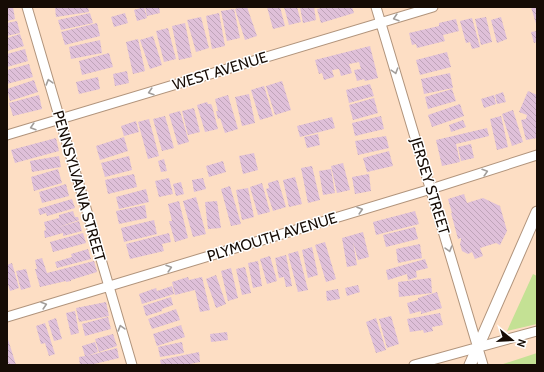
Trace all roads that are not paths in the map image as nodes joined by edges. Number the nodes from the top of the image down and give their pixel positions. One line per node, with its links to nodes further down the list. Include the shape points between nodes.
1 (27, 7): 5 (street, PENNSYLVANIA STREET, one-way to 1)
2 (376, 7): 4 (street, JERSEY STREET)
3 (434, 7): 4 (street, WEST AVENUE, one-way to 4)
4 (381, 23): 5 (street, WEST AVENUE, one-way to 5); 8 (street, JERSEY STREET, one-way to 8)
5 (60, 119): 6 (street, WEST AVENUE, one-way to 6); 10 (street, PENNSYLVANIA STREET)
6 (7, 135)
7 (537, 156): 8 (street, PLYMOUTH AVENUE, one-way to 7)
8 (431, 189): 10 (street, PLYMOUTH AVENUE, one-way to 8); 13 (street, JERSEY STREET, one-way to 13)
9 (537, 212): 13 (street)
10 (109, 286): 11 (street, PLYMOUTH AVENUE, one-way to 10); 14 (street, PENNSYLVANIA STREET, one-way to 10)
11 (7, 317)
12 (537, 331): 13 (street)
13 (478, 348): 15 (street); 16 (street); 17 (street, JERSEY STREET)
14 (132, 365)
15 (414, 365)
16 (470, 365)
17 (483, 365)

